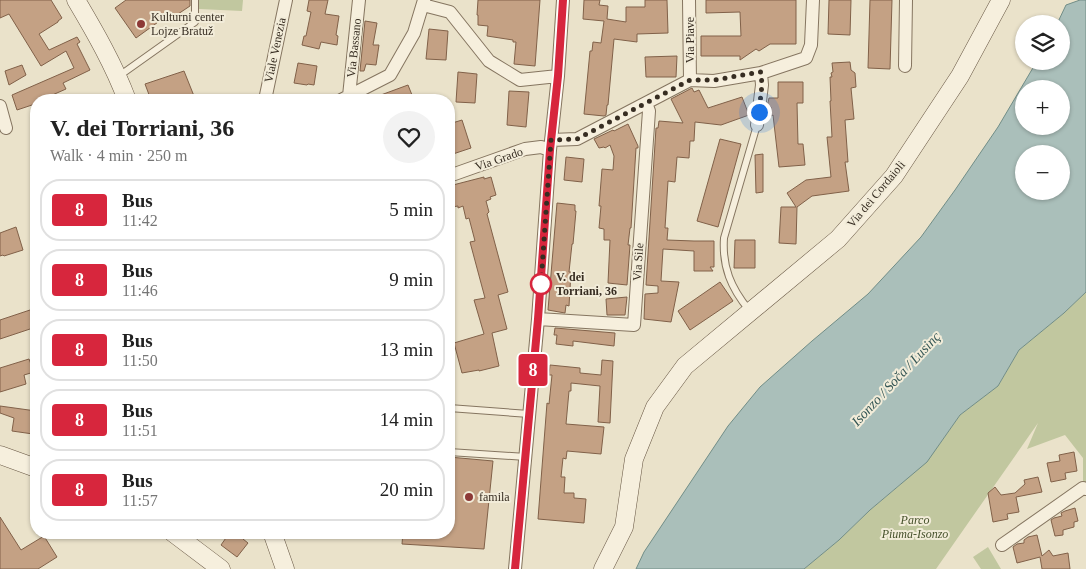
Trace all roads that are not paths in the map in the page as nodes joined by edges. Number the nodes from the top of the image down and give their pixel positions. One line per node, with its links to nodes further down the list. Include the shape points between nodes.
1 (76, 0): 14 (street)
2 (196, 0): 14 (lane, via 195,22)
3 (286, 0): 17 (street, Viale Venezia)
4 (359, 0): 18 (street, Via Bassano)
5 (563, 0): 13 (street)
6 (690, 0): 15 (street, Via Piave)
7 (813, 0): 12 (street, Via Piave, via 811,44 806,58)
8 (906, 0): 11 (street)
9 (1001, 0): 26 (street, Via dei Cordaioli, via 960,76 894,176 838,239)
10 (423, 2): 13 (street, via 450,12 489,61 520,80); 19 (street, via 414,33 390,75)
11 (905, 66)
12 (761, 72): 15 (street, Via Piave, via 714,80); 22 (street)
13 (558, 76): 24 (street)
14 (118, 77): 16 (street)
15 (690, 80): 20 (street, Via Piave)
16 (125, 94)
17 (266, 94)
18 (346, 94)
19 (353, 94)
20 (646, 103): 24 (street, Via Piave, via 577,139); 27 (street, Via Sile, via 649,111 634,325)
21 (0, 106): 23 (street)
22 (757, 125): 26 (lane, via 723,249 727,272)
23 (6, 128)
24 (551, 145): 25 (street, Via Grado, via 525,149); 27 (street)
25 (455, 174)
26 (751, 311): 41 (street, Via dei Cordaioli, via 685,366 655,407 634,459 624,527)
27 (538, 319): 29 (street)
28 (455, 408): 29 (lane)
29 (529, 414): 32 (street)
30 (455, 452): 32 (lane)
31 (0, 455): 33 (street)
32 (526, 457): 40 (street)
33 (30, 466)
34 (1086, 489): 37 (street)
35 (181, 539): 38 (street)
36 (274, 539): 39 (street)
37 (1002, 545)
38 (221, 569)
39 (285, 569)
40 (515, 569)
41 (603, 569)

